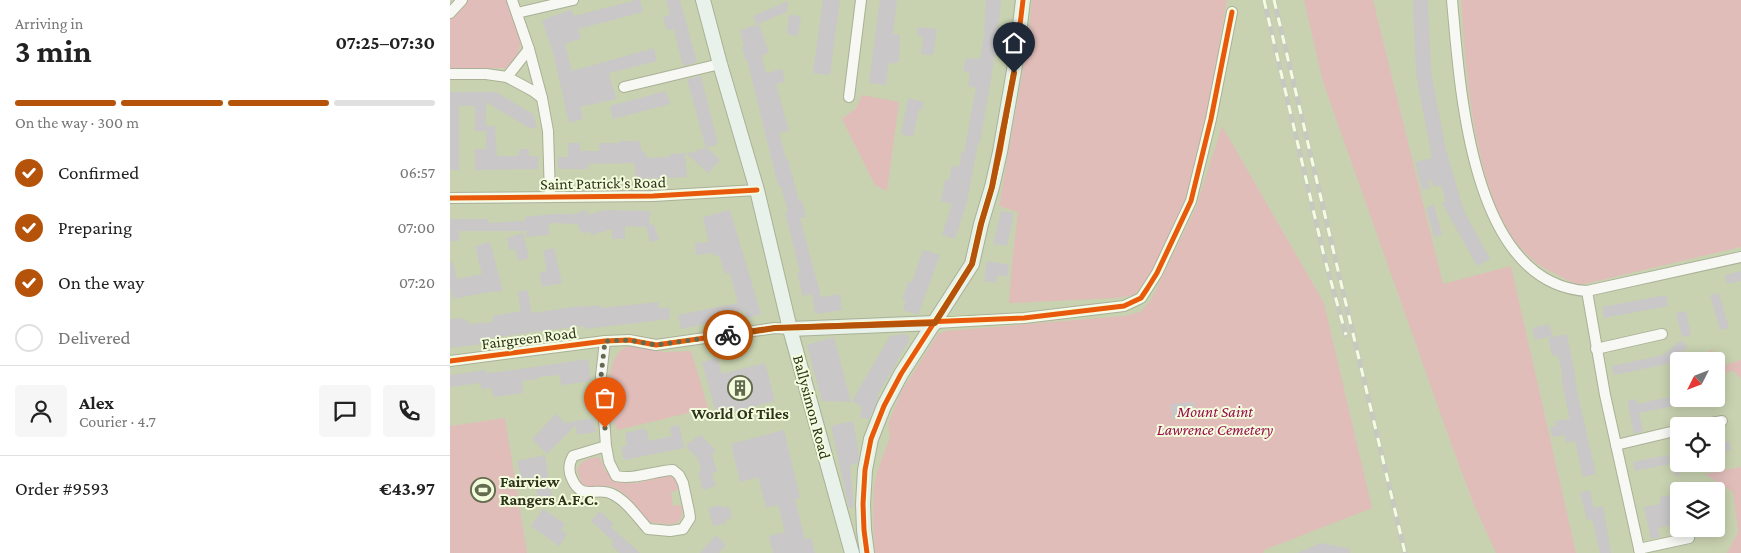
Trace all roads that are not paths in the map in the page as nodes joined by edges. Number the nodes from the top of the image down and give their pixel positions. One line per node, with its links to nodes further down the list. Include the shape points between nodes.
1 (462, 0): 9 (street)
2 (512, 0): 10 (street)
3 (573, 0): 10 (street)
4 (703, 0): 12 (street, Ballysimon Road)
5 (862, 0): 16 (street)
6 (1023, 0): 23 (street, via 1000,152 972,264)
7 (1452, 0): 22 (street, via 1469,137 1479,177 1495,218 1520,259 1534,272 1566,288)
8 (1232, 12): 23 (street, via 1191,201 1157,273 1141,298 1124,306 1034,317)
9 (450, 13)
10 (516, 13): 11 (street)
11 (530, 49): 14 (street); 17 (street)
12 (720, 64): 15 (street); 18 (street, Ballysimon Road)
13 (450, 74): 14 (street)
14 (507, 77): 17 (street)
15 (624, 87)
16 (849, 97)
17 (542, 98): 19 (street, via 549,138)
18 (757, 190): 19 (street, Saint Patrick's Road, via 653,196); 24 (street, Ballysimon Road)
19 (550, 196): 20 (street, Saint Patrick's Road)
20 (450, 198)
21 (1741, 257): 22 (street)
22 (1587, 291): 27 (street)
23 (935, 323): 24 (street); 35 (street, via 901,374 871,439 863,504)
24 (790, 329): 26 (street, Fairgreen Road, via 775,328 656,345 629,340); 34 (street, Ballysimon Road)
25 (1662, 334): 27 (street)
26 (605, 341): 28 (street, Fairgreen Road); 31 (street, via 601,376)
27 (1596, 348): 30 (street)
28 (450, 361)
29 (1670, 432): 30 (street)
30 (1616, 445): 33 (street)
31 (606, 446): 31 (street, via 616,476 627,478 673,470 679,475 690,518 683,529 648,530 623,500 610,492 588,492 577,488 570,475 573,456)
32 (1689, 538): 33 (street)
33 (1639, 551)
34 (852, 553)
35 (867, 553)

